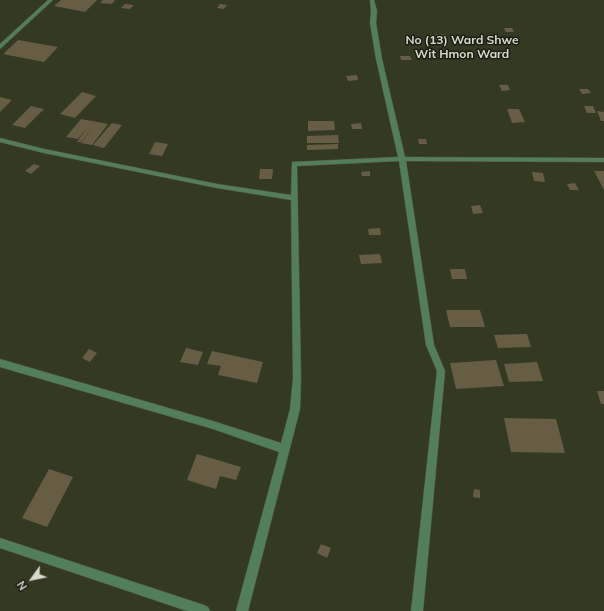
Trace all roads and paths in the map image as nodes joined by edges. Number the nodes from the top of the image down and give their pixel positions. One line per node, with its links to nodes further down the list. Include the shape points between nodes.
1 (51, 0): 3 (street)
2 (372, 0): 5 (street, via 379,59)
3 (0, 47)
4 (0, 140): 7 (street, via 217,186)
5 (402, 160): 6 (street); 7 (street, via 294,164); 13 (street, via 430,345 441,371)
6 (604, 160)
7 (294, 198): 9 (street, via 297,378 295,408)
8 (0, 363): 9 (street)
9 (285, 449): 12 (street)
10 (0, 543): 11 (street)
11 (204, 611)
12 (242, 611)
13 (417, 611)

